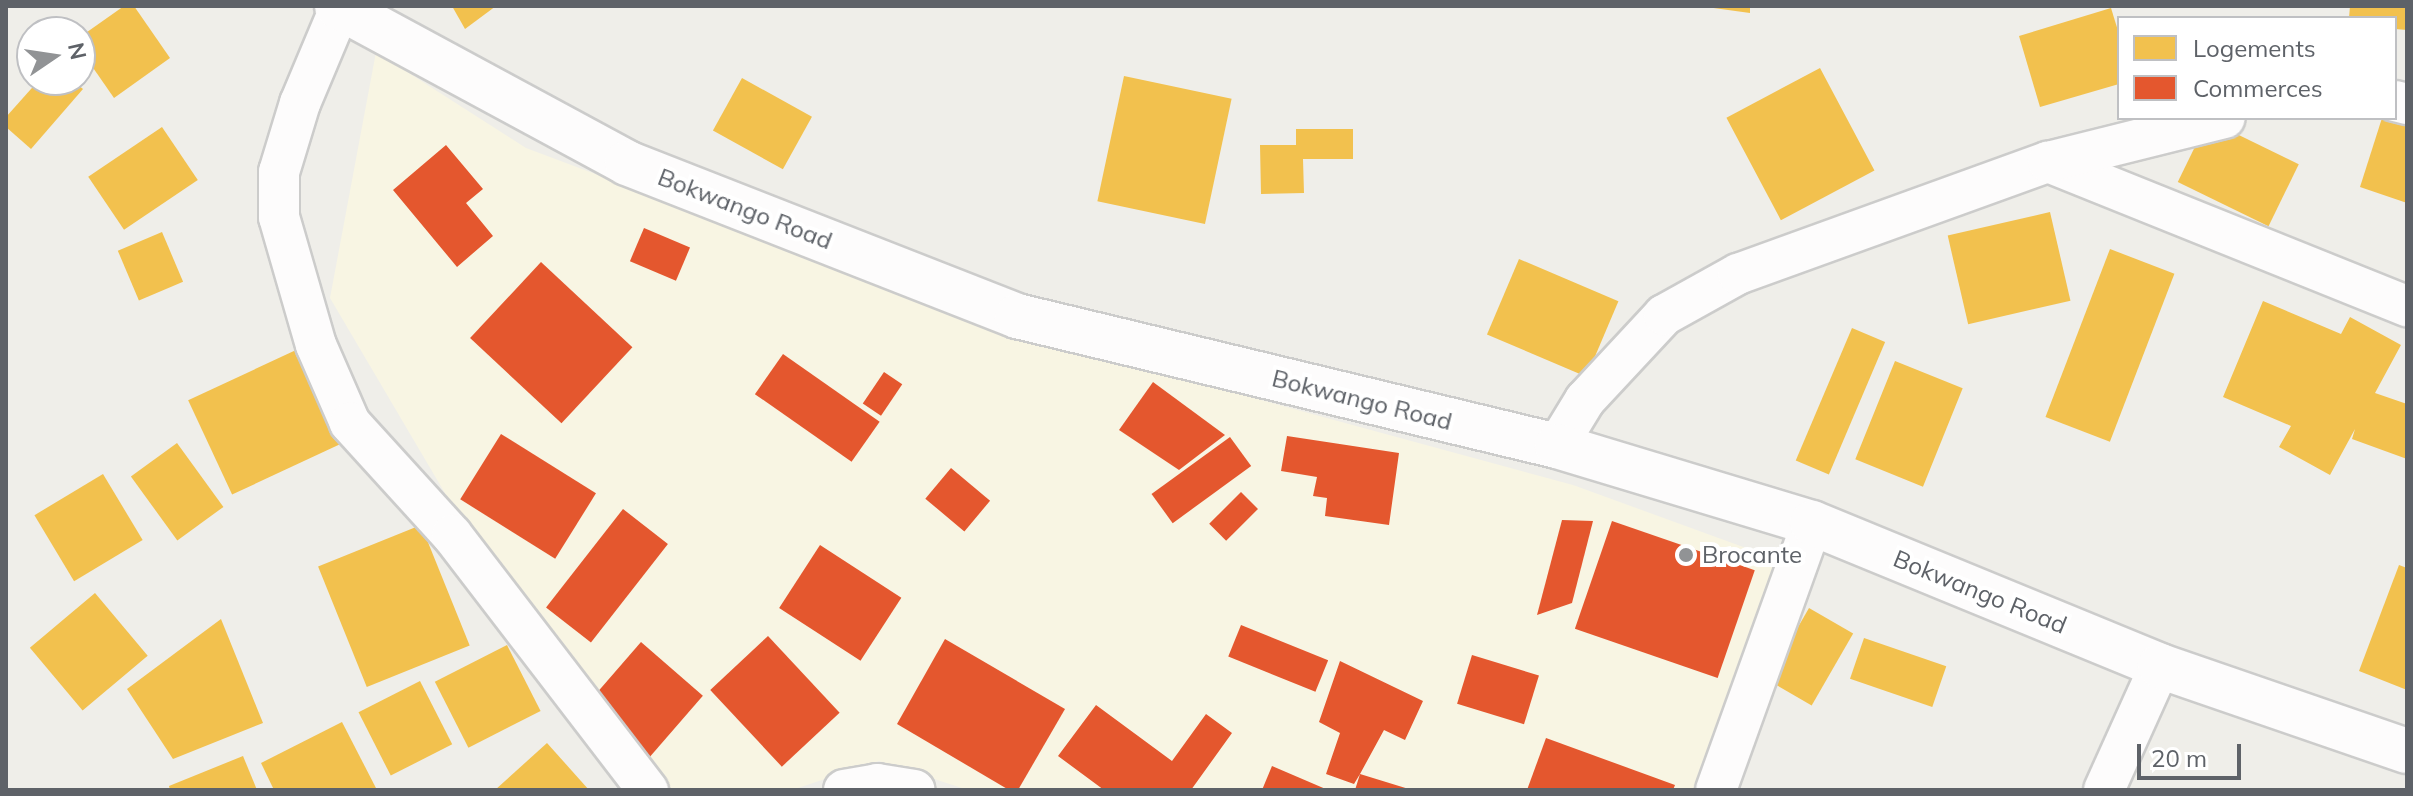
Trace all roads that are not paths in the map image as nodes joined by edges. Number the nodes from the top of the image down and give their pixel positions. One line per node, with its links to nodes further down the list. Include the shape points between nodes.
1 (338, 7): 5 (street, Bokwango Road, via 627,163 1017,316); 9 (street, via 279,172 279,217 316,345 350,423 452,535)
2 (2217, 120): 3 (street)
3 (2048, 162): 4 (street); 5 (street, via 1738,274 1664,315 1585,400)
4 (2407, 306)
5 (1557, 446): 6 (street, Bokwango Road)
6 (1812, 523): 7 (street, Bokwango Road); 12 (street)
7 (2160, 666): 8 (street, Bokwango Road); 13 (street)
8 (2407, 751)
9 (648, 790)
10 (844, 790): 11 (street, via 877,784)
11 (915, 790)
12 (1716, 790)
13 (2104, 790)

